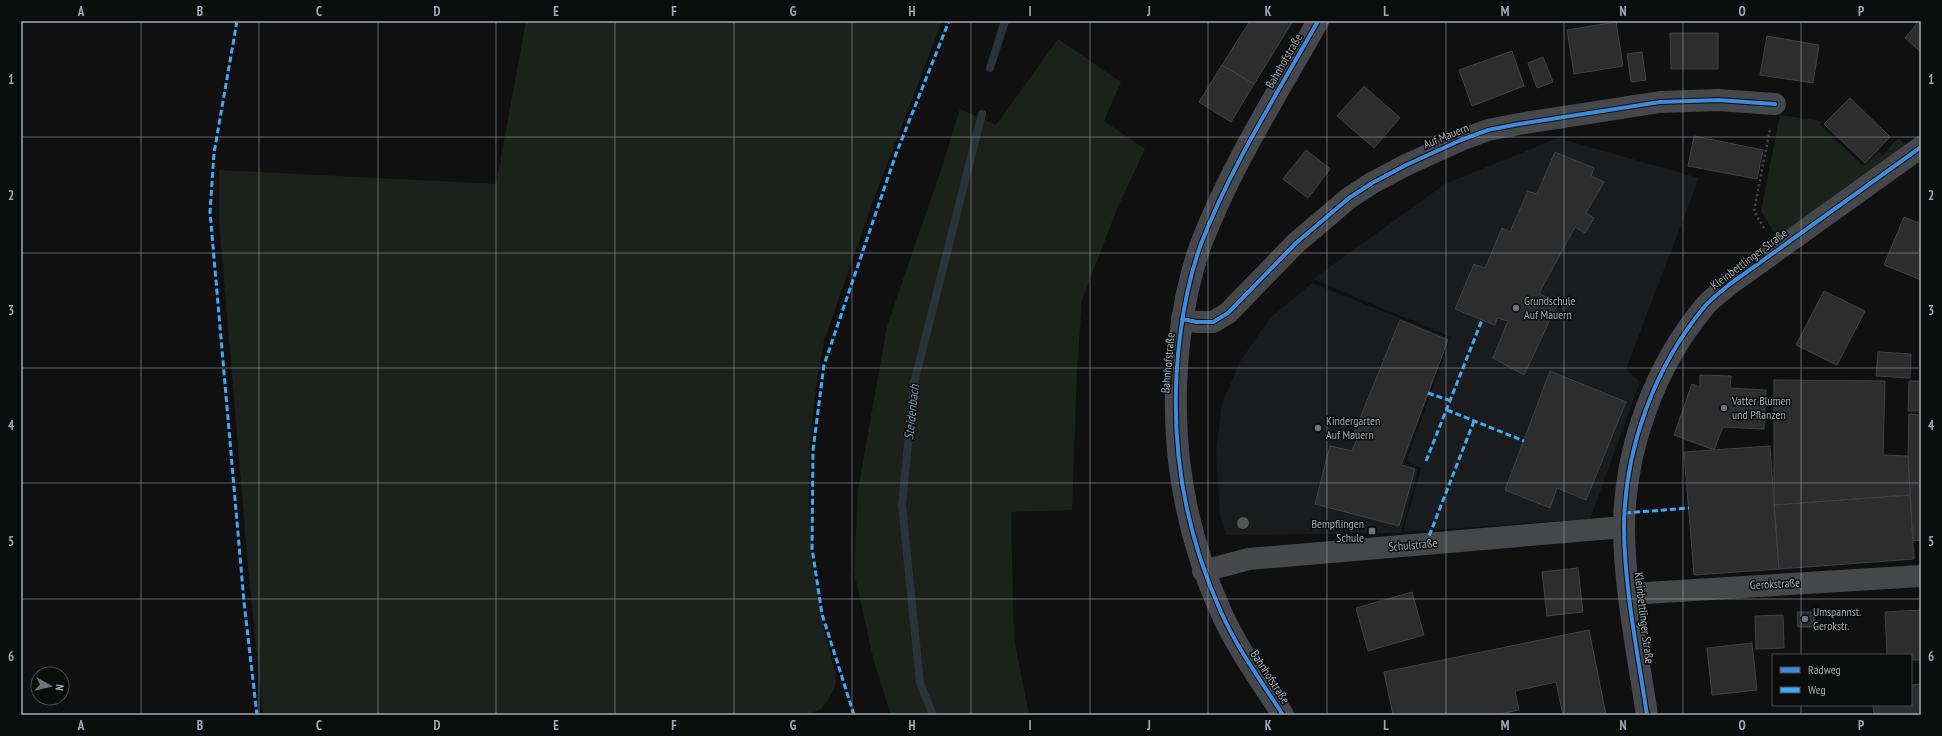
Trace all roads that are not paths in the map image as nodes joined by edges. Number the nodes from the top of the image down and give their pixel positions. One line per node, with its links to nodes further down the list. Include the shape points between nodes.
1 (1318, 21): 4 (street, Bahnhofstraße, via 1265,114 1213,214 1189,282)
2 (1775, 104): 4 (street, Auf Mauern, via 1718,100 1660,102 1488,130 1401,168 1349,198 1296,243 1228,313 1213,322)
3 (1921, 147): 5 (street, Kleinbettlinger Straße, via 1776,249 1706,305 1687,330 1655,384 1635,449)
4 (1182, 319): 6 (street, Bahnhofstraße, via 1176,366 1178,458 1185,503)
5 (1624, 526): 6 (street, Schulstraße, via 1280,556 1236,562); 8 (street, Kleinbettlinger Straße)
6 (1203, 571): 9 (street, Bahnhofstraße, via 1221,614 1242,652)
7 (1921, 576): 8 (street, Gerokstraße)
8 (1630, 594): 10 (street, Kleinbettlinger Straße)
9 (1283, 715)
10 (1647, 715)

